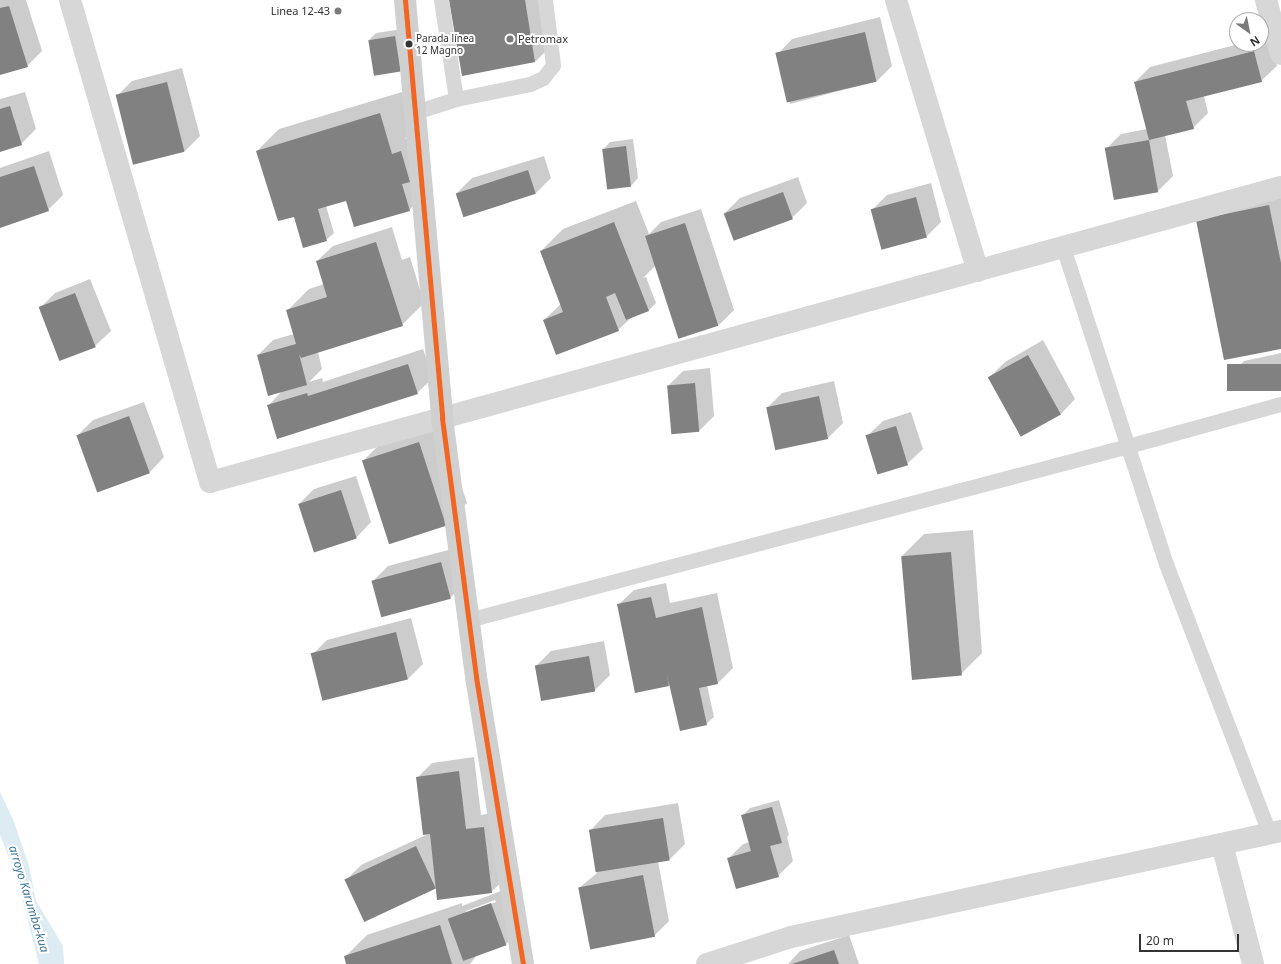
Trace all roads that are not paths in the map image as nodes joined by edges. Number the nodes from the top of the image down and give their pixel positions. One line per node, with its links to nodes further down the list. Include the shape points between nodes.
1 (70, 0): 14 (street, via 210,482)
2 (404, 0): 9 (main road)
3 (442, 0): 8 (lane)
4 (545, 0): 8 (lane, via 554,65 543,78 530,84)
5 (896, 0): 12 (street)
6 (1266, 0): 7 (street)
7 (1281, 54)
8 (456, 99): 9 (lane)
9 (415, 112): 14 (main road)
10 (1281, 187): 11 (street)
11 (1063, 247): 12 (street); 15 (lane)
12 (978, 271): 14 (street)
13 (1281, 404): 15 (lane)
14 (442, 418): 16 (main road)
15 (1128, 446): 16 (lane); 17 (lane, via 1166,564)
16 (468, 620): 19 (main road)
17 (1275, 832): 18 (street)
18 (1222, 844): 20 (street, via 792,937); 21 (street)
19 (523, 964)
20 (707, 964)
21 (1253, 964)

